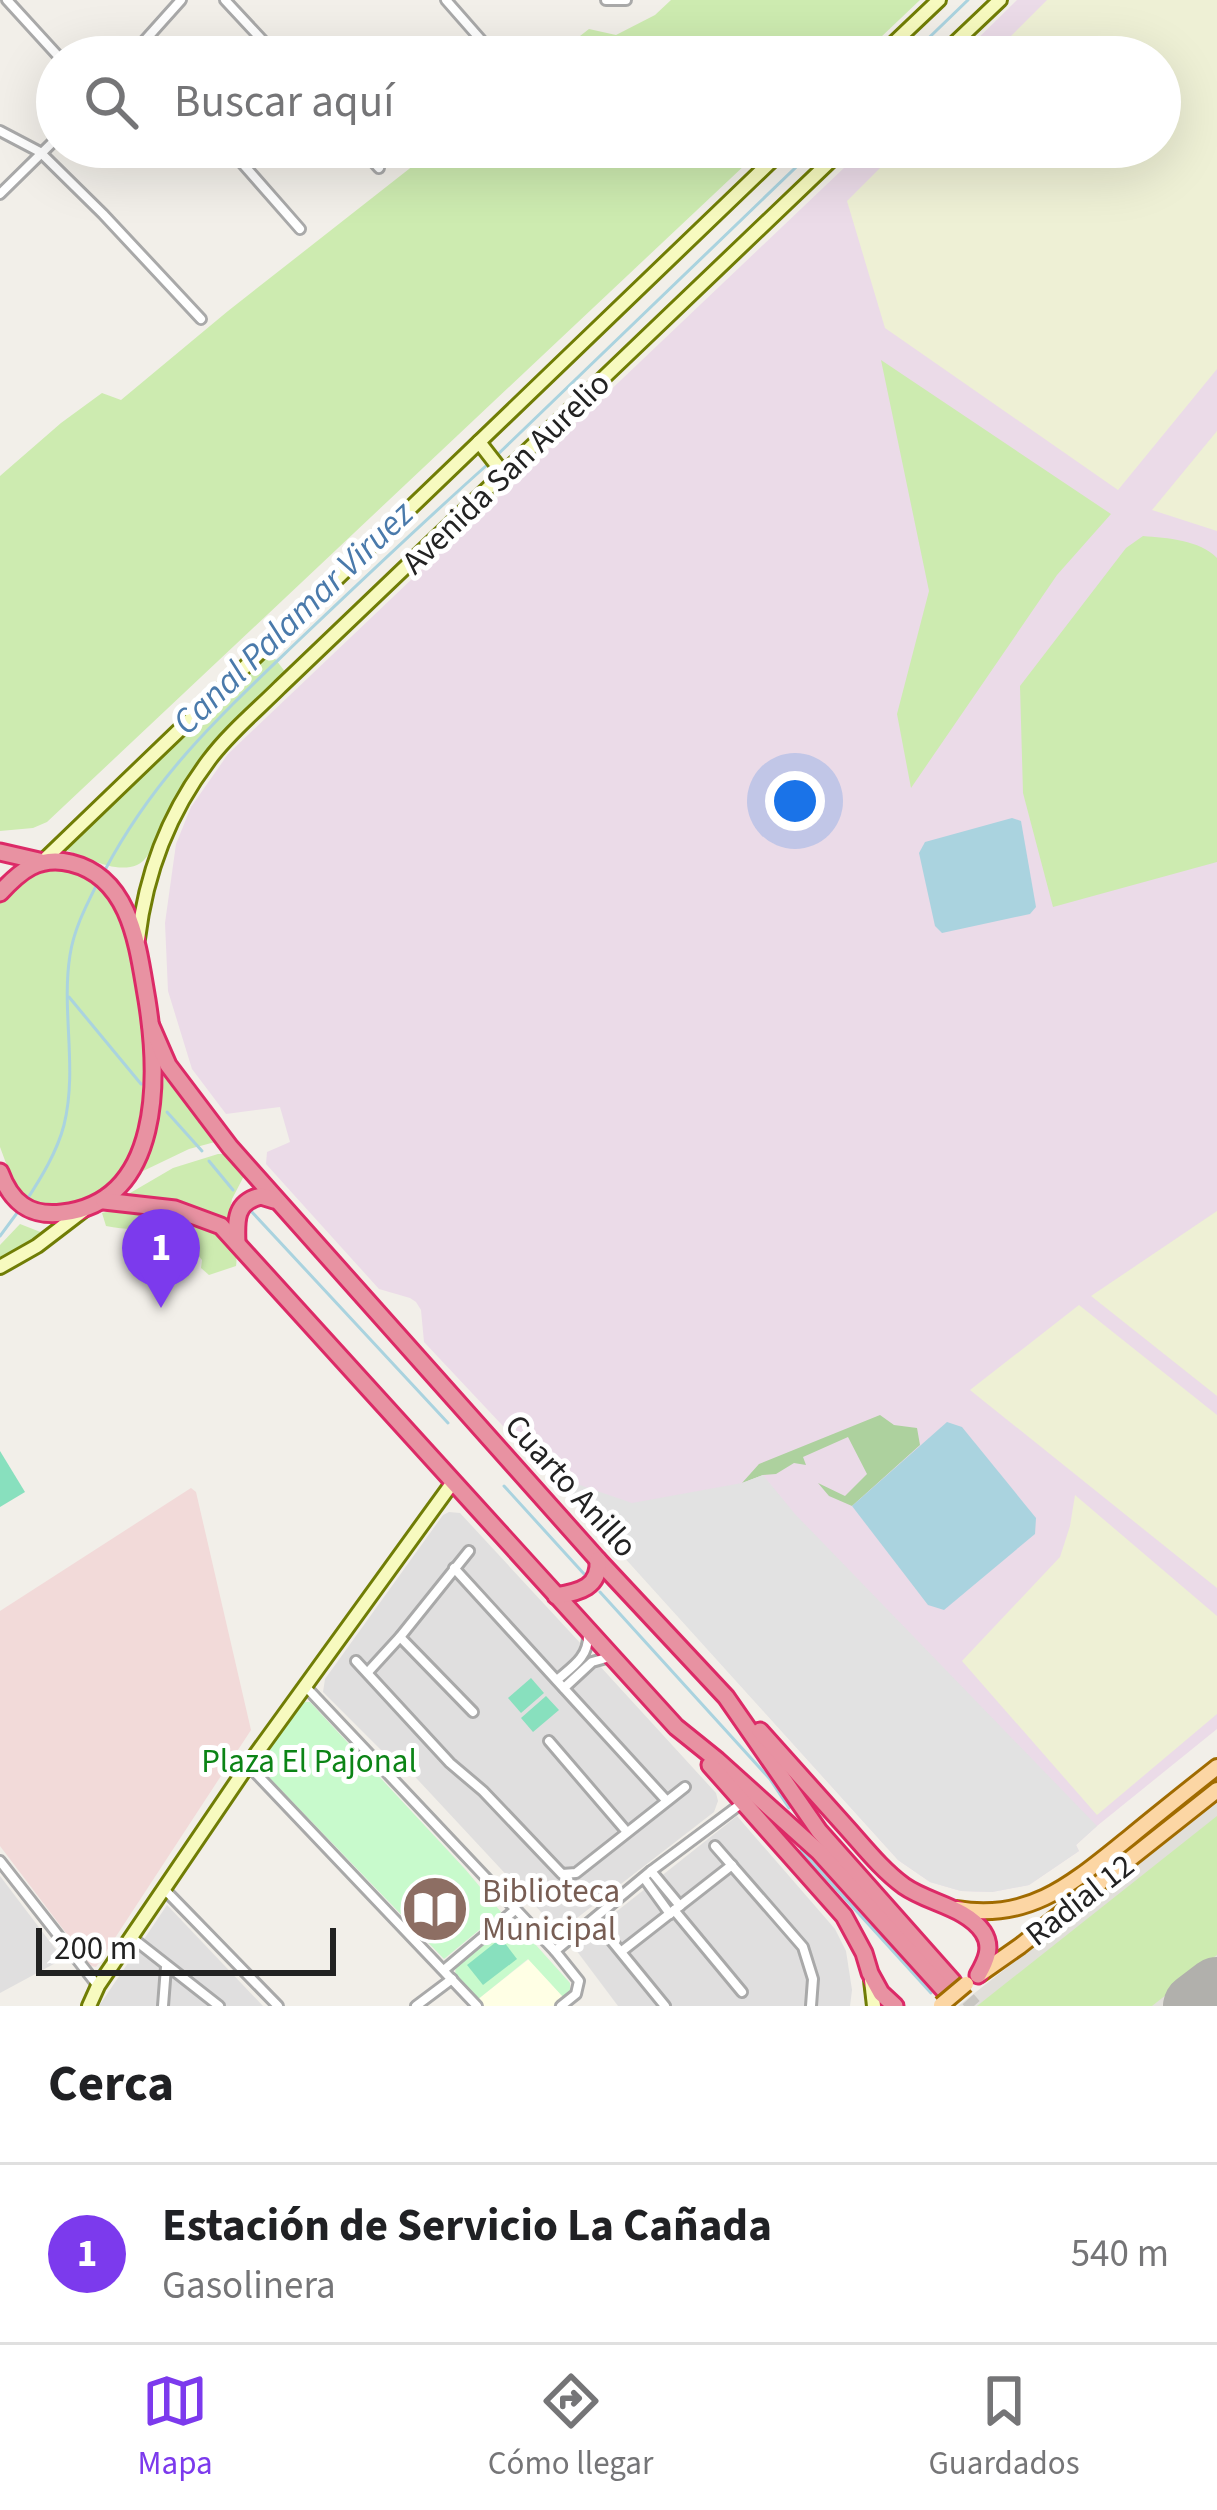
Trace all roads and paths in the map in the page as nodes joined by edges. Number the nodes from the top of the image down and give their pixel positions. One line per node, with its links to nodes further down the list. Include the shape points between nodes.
1 (7, 0): 11 (street)
2 (160, 0): 10 (street)
3 (181, 0): 10 (street)
4 (225, 0): 13 (street)
5 (446, 0): 14 (street)
6 (626, 0): 9 (street)
7 (939, 0): 15 (main road)
8 (1000, 0): 16 (main road)
9 (609, 1)
10 (170, 11): 12 (street)
11 (40, 36)
12 (149, 36)
13 (258, 36)
14 (478, 36)
15 (901, 36)
16 (962, 36)
17 (0, 131): 18 (street)
18 (36, 150)
19 (36, 156): 24 (street)
20 (55, 168): 26 (street)
21 (246, 168): 25 (street)
22 (765, 168): 27 (main road, Avenida San Aurelio)
23 (823, 168): 28 (main road, Avenida San Aurelio)
24 (0, 194)
25 (300, 229)
26 (201, 319)
27 (482, 447): 28 (main road); 30 (main road, Avenida San Aurelio)
28 (501, 470): 32 (main road, Avenida San Aurelio, via 211,757 152,864)
29 (0, 851): 30 (highway)
30 (41, 861): 31 (highway); 32 (highway, via 97,874 119,899)
31 (0, 893)
32 (137, 944): 33 (highway)
33 (151, 1026): 35 (highway, via 146,1134 125,1181); 36 (highway, Cuarto Anillo, via 190,1097)
34 (0, 1172): 37 (highway, via 21,1206)
35 (104, 1201): 37 (highway); 38 (highway, via 199,1216)
36 (278, 1202): 38 (highway, via 261,1196 244,1203); 42 (highway, Cuarto Anillo)
37 (84, 1210): 39 (main road)
38 (237, 1243): 40 (highway)
39 (0, 1267)
40 (453, 1481): 44 (highway); 51 (main road)
41 (469, 1551): 43 (street)
42 (598, 1559): 44 (highway, via 595,1581); 52 (highway, Cuarto Anillo)
43 (454, 1568): 46 (street); 50 (street)
44 (556, 1596): 45 (highway)
45 (588, 1631): 48 (highway); 50 (street, via 584,1655)
46 (400, 1637): 49 (street); 53 (street)
47 (356, 1660): 49 (street)
48 (615, 1660): 50 (street, via 592,1662); 54 (highway)
49 (368, 1672): 62 (street, via 562,1874 575,1873)
50 (560, 1684): 60 (street)
51 (305, 1686): 56 (main road); 69 (street)
52 (726, 1697): 68 (highway, via 879,1863 905,1887); 81 (highway, Cuarto Anillo, via 840,1857)
53 (473, 1712)
54 (676, 1727): 61 (highway); 81 (highway, via 819,1852)
55 (549, 1741): 62 (street)
56 (248, 1765): 67 (main road); 76 (street)
57 (1217, 1767): 68 (main road, Radial 12, via 1052,1895 1015,1909)
58 (685, 1787): 60 (street)
59 (1217, 1790): 81 (main road, Radial 12)
60 (666, 1800): 62 (street)
61 (743, 1802): 66 (street); 77 (highway, via 844,1916)
62 (627, 1832)
63 (715, 1846): 65 (street)
64 (0, 1861): 79 (street)
65 (732, 1865): 70 (street); 90 (street, via 803,1947)
66 (647, 1875): 70 (street); 73 (street)
67 (165, 1890): 72 (main road); 85 (street)
68 (949, 1908): 81 (highway, via 979,1927 989,1947 987,1959)
69 (515, 1910): 73 (street); 76 (street)
70 (675, 1910): 74 (street); 80 (street)
71 (607, 1935): 74 (street)
72 (131, 1937): 75 (street); 79 (main road)
73 (554, 1951): 88 (street, via 579,1981)
74 (622, 1951): 89 (street)
75 (166, 1967): 83 (street); 84 (street)
76 (445, 1969): 78 (street)
77 (870, 1973): 91 (main road); 92 (highway)
78 (452, 1979): 86 (street); 87 (street)
79 (98, 1986): 82 (main road)
80 (742, 1992)
81 (951, 1993)
82 (88, 2006)
83 (164, 2006)
84 (219, 2006)
85 (278, 2006)
86 (416, 2006)
87 (478, 2006)
88 (561, 2006)
89 (665, 2006)
90 (811, 2006)
91 (874, 2006)
92 (896, 2006)

